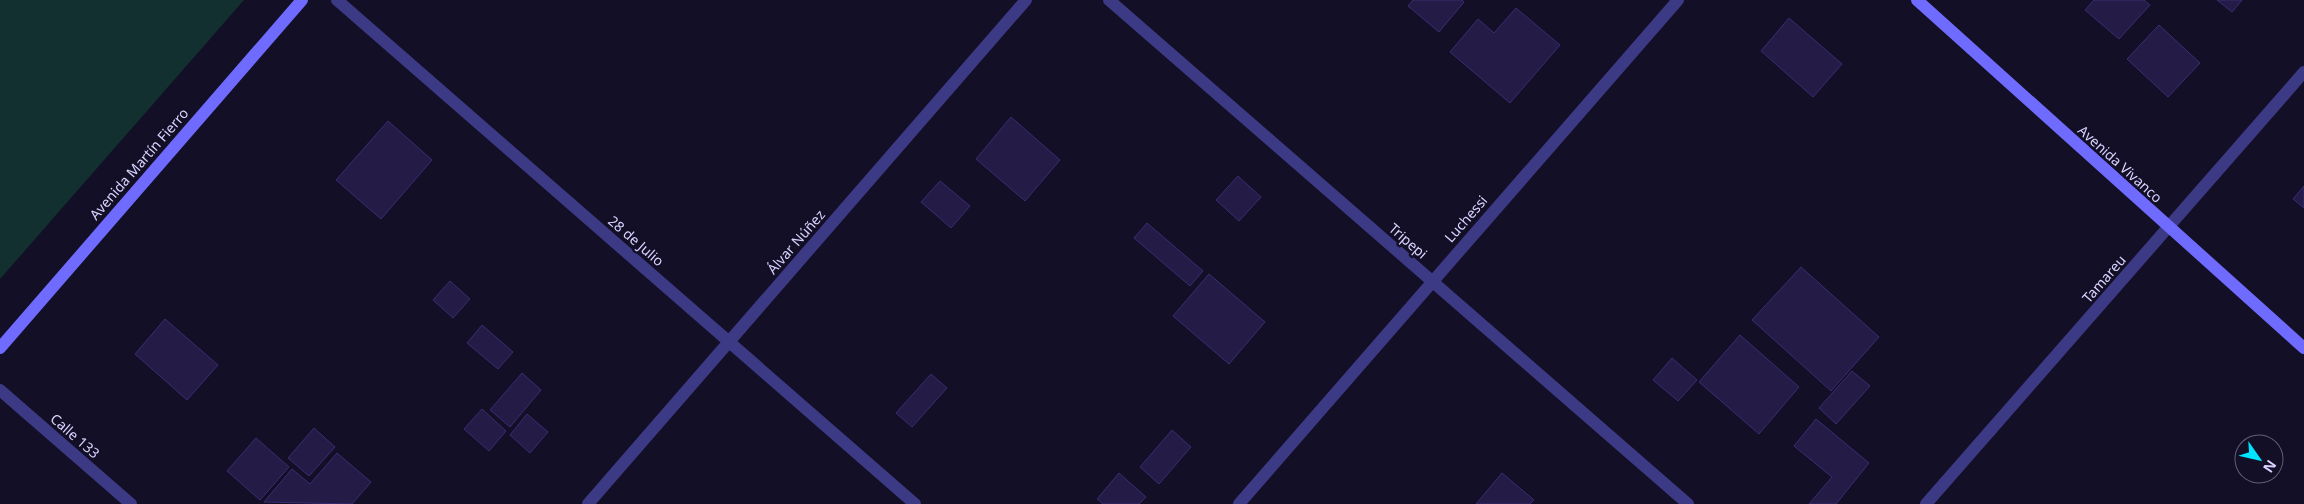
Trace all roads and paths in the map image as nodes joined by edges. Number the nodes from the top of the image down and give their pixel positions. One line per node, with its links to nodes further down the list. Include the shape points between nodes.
1 (302, 0): 11 (street, Avenida Martín Fierro)
2 (337, 0): 10 (street, 28 de Julio)
3 (1026, 0): 10 (street, Álvar Núñez)
4 (1109, 0): 9 (street, Tripepi)
5 (1678, 0): 9 (street, Luchessi)
6 (1917, 0): 8 (street, Avenida Vivanco)
7 (2304, 72): 8 (street, Tamareu)
8 (2169, 228): 12 (street, Avenida Vivanco); 19 (street, Tamareu)
9 (1432, 282): 17 (street, Luchessi); 18 (street, Tripepi)
10 (729, 342): 15 (street, Álvar Núñez); 16 (street, 28 de Julio)
11 (0, 348)
12 (2304, 348)
13 (0, 390): 14 (street, Calle 133)
14 (131, 504)
15 (588, 504)
16 (915, 504)
17 (1238, 504)
18 (1688, 504)
19 (1926, 504)

